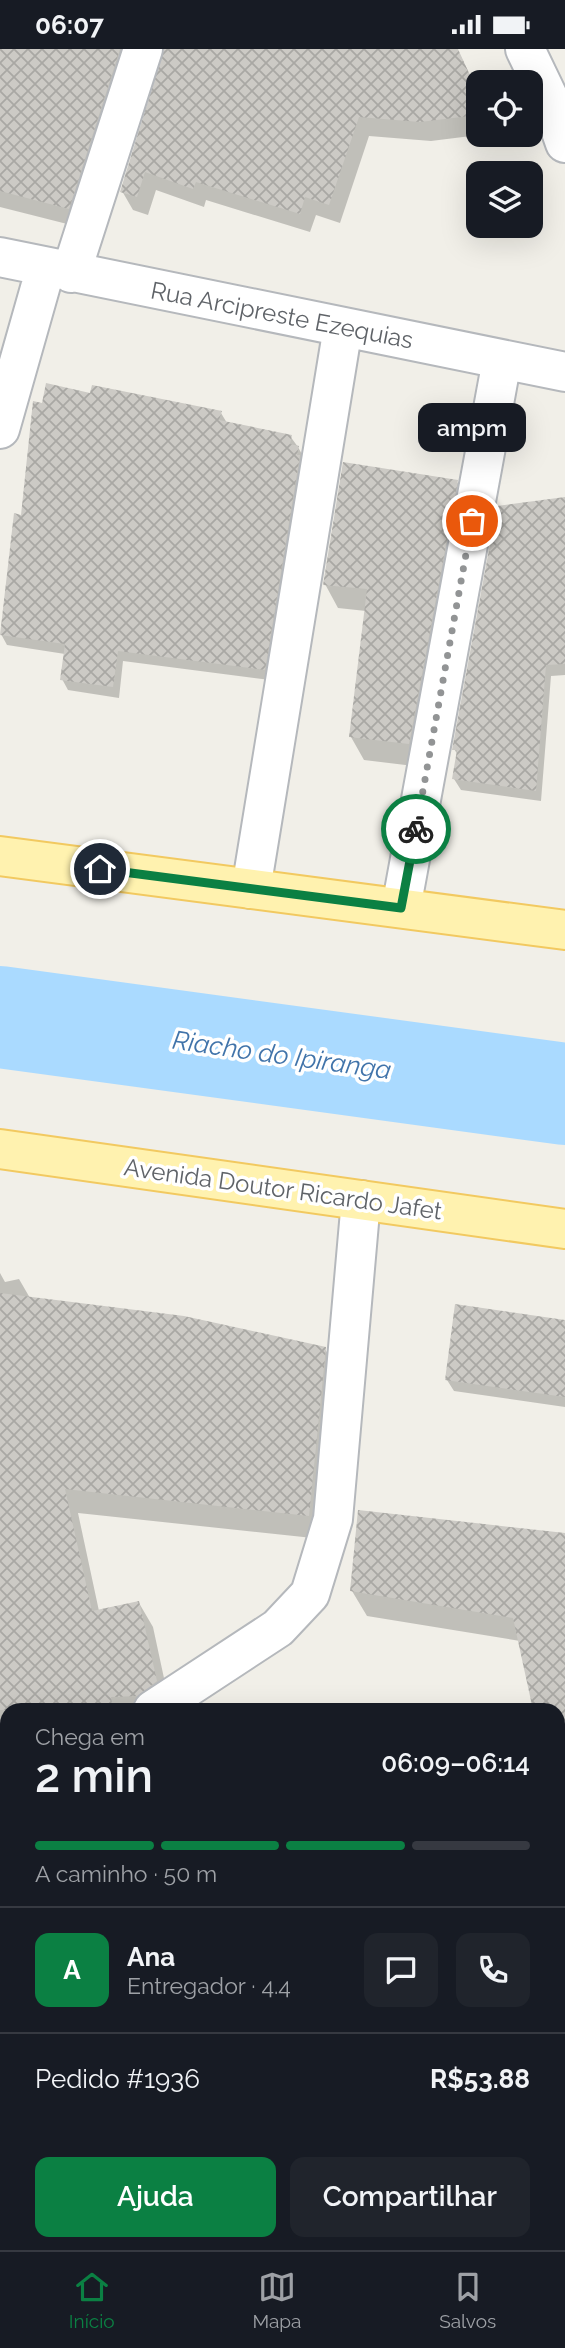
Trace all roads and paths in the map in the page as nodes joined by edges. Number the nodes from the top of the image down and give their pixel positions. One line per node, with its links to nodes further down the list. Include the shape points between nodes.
1 (143, 49): 5 (street)
2 (525, 49): 3 (street)
3 (565, 143)
4 (0, 257): 5 (street, Rua Arcipreste Ezequias)
5 (59, 270): 6 (street, Rua Arcipreste Ezequias); 9 (street)
6 (343, 327): 7 (street, Rua Arcipreste Ezequias); 11 (street)
7 (502, 360): 8 (street, Rua Arcipreste Ezequias); 12 (street)
8 (565, 372)
9 (0, 429)
10 (0, 856): 11 (main road)
11 (251, 889): 12 (main road)
12 (401, 908): 13 (main road)
13 (565, 930)
14 (0, 1149): 15 (main road, Avenida Doutor Ricardo Jafet)
15 (361, 1200): 16 (main road, Avenida Doutor Ricardo Jafet); 17 (street, via 333,1519 310,1594 278,1628)
16 (565, 1229)
17 (164, 1703)

